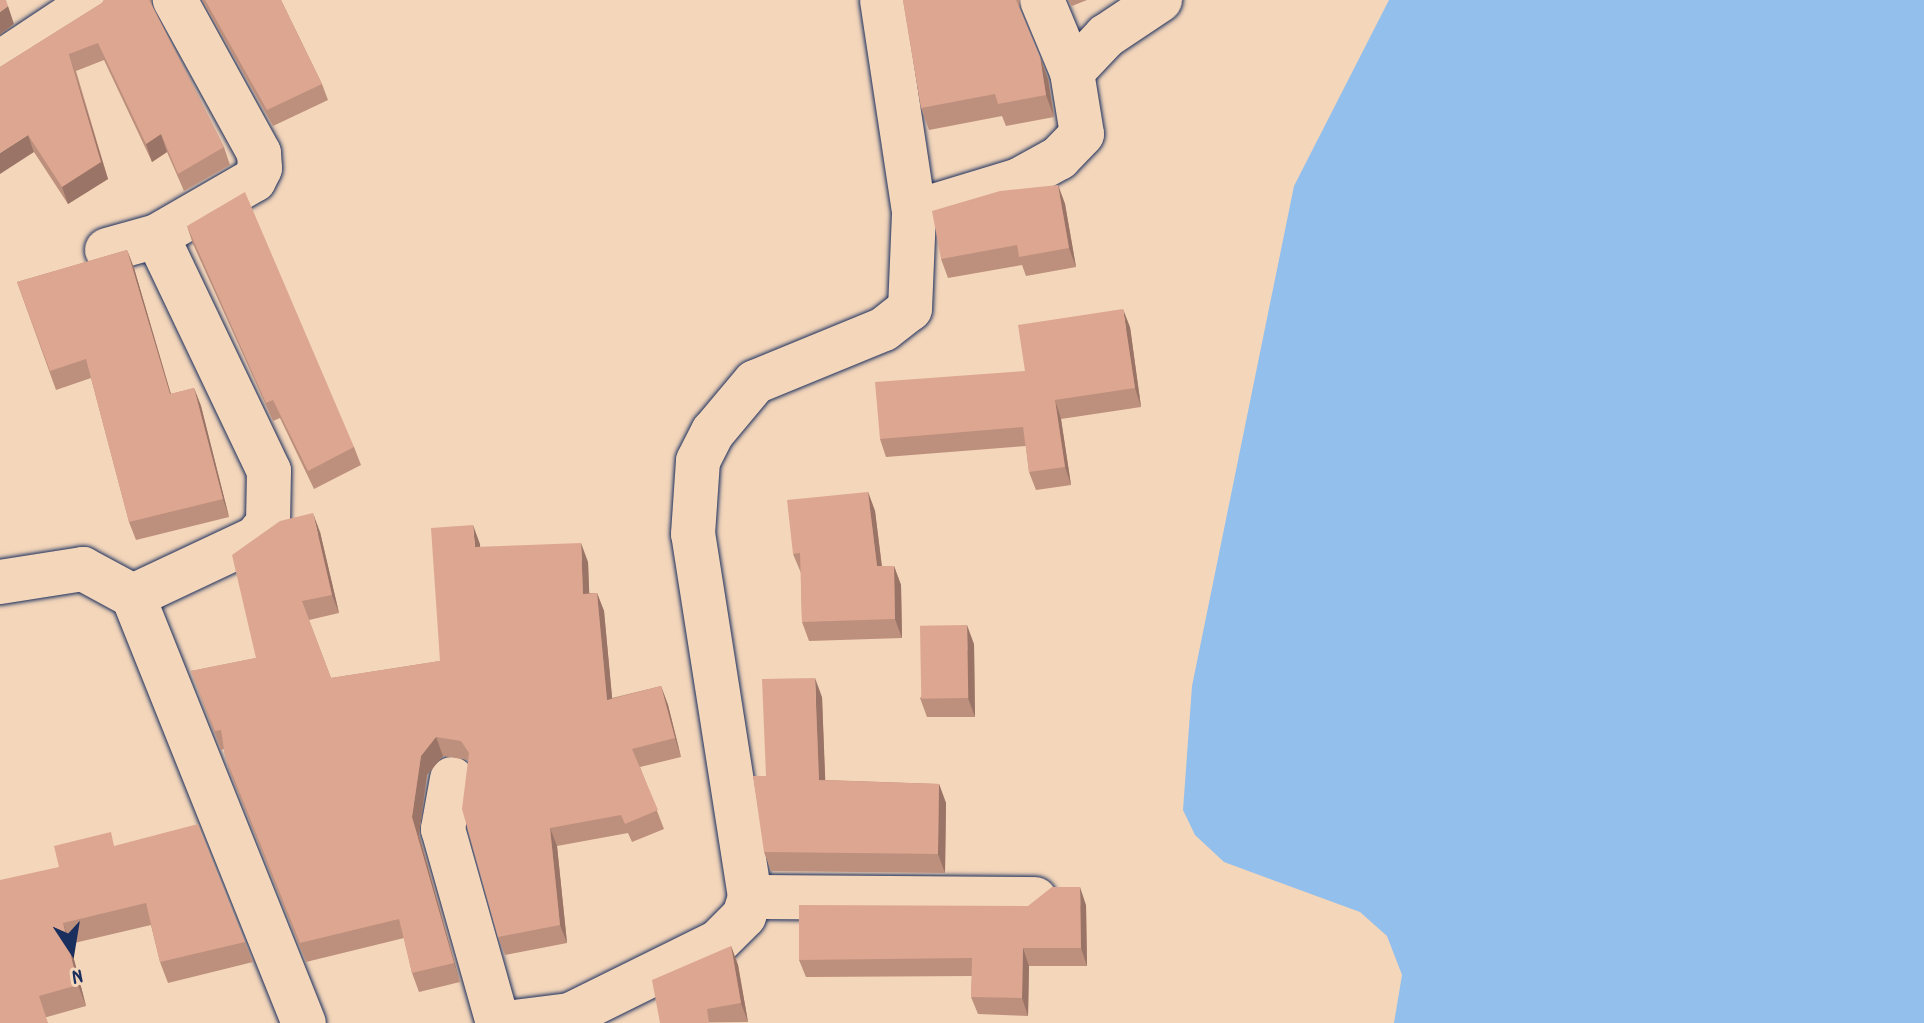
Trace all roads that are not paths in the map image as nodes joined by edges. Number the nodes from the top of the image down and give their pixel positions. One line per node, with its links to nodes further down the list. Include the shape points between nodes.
1 (95, 0): 6 (street)
2 (175, 0): 9 (street, via 259,153 260,168 254,180)
3 (882, 0): 8 (street)
4 (1042, 0): 7 (street)
5 (1160, 0): 7 (street, via 1106,36)
6 (0, 63)
7 (1072, 72): 8 (street, via 1082,134 1059,158 1019,180)
8 (914, 212): 14 (street, via 910,309 884,329 755,382 698,461 693,534)
9 (157, 236): 10 (street); 12 (street, via 269,471 268,523 256,538)
10 (107, 250)
11 (0, 582): 12 (street, via 83,569 109,577)
12 (133, 596): 17 (street)
13 (452, 779): 18 (street, via 443,829)
14 (750, 897): 15 (street); 16 (street, via 744,916 718,942)
15 (1035, 899)
16 (574, 1019): 19 (street)
17 (304, 1023)
18 (498, 1023)
19 (506, 1023)

